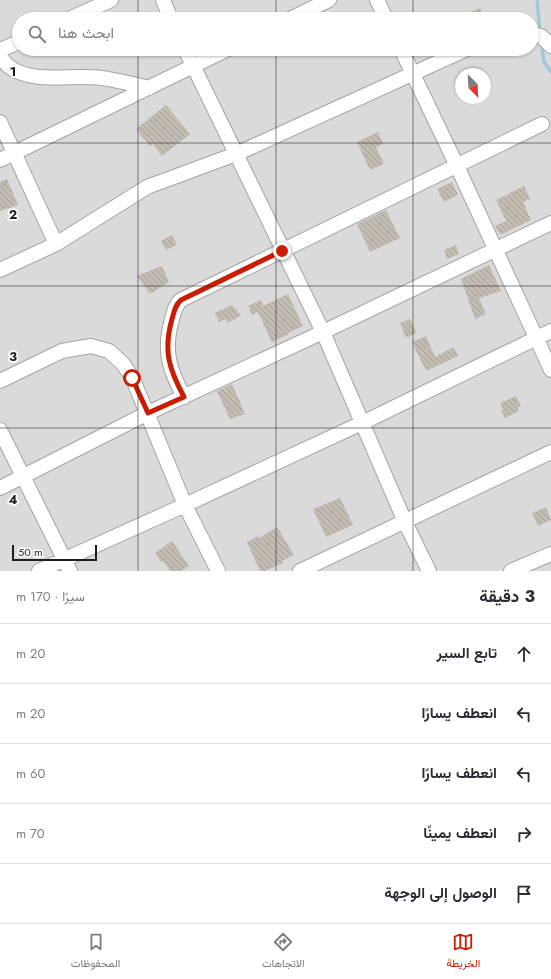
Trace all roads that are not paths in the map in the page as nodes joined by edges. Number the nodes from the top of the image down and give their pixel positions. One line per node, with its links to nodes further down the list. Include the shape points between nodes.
1 (111, 0): 5 (street)
2 (163, 0): 6 (street)
3 (329, 0): 7 (street)
4 (377, 0): 8 (street)
5 (84, 12)
6 (168, 12)
7 (304, 12)
8 (383, 12)
9 (539, 36): 11 (street)
10 (12, 45): 12 (street)
11 (551, 46)
12 (0, 50)
13 (188, 56): 18 (street)
14 (214, 56): 18 (street)
15 (404, 56): 19 (street)
16 (452, 56): 19 (street)
17 (0, 57): 20 (street, via 9,66 25,75 39,78 101,78)
18 (193, 66): 20 (street); 24 (street)
19 (412, 74): 24 (street); 26 (street)
20 (149, 88): 23 (street)
21 (0, 122): 23 (street)
22 (542, 124): 26 (street)
23 (14, 153): 25 (street); 28 (street)
24 (236, 154): 28 (street, via 147,187); 30 (street)
25 (0, 160)
26 (457, 166): 29 (street); 30 (street)
27 (551, 223): 29 (street)
28 (56, 244): 31 (street)
29 (496, 250): 33 (street); 34 (street)
30 (282, 251): 33 (street); 37 (street, via 177,304 168,335 169,360)
31 (0, 270)
32 (551, 331): 34 (street)
33 (322, 332): 37 (street); 39 (street)
34 (536, 338): 35 (street); 39 (street)
35 (551, 370)
36 (0, 381): 38 (street, via 62,351 91,346 109,351 123,364)
37 (184, 397): 38 (street)
38 (148, 413): 42 (street); 44 (street)
39 (362, 423): 44 (street); 45 (street)
40 (0, 430): 42 (street)
41 (551, 452): 45 (street)
42 (23, 476): 43 (street); 47 (street)
43 (0, 488)
44 (185, 505): 47 (street); 49 (street)
45 (405, 522): 50 (street); 51 (street)
46 (551, 554): 52 (street)
47 (67, 565): 48 (street)
48 (39, 571)
49 (218, 571)
50 (300, 571)
51 (429, 571)
52 (511, 571)

